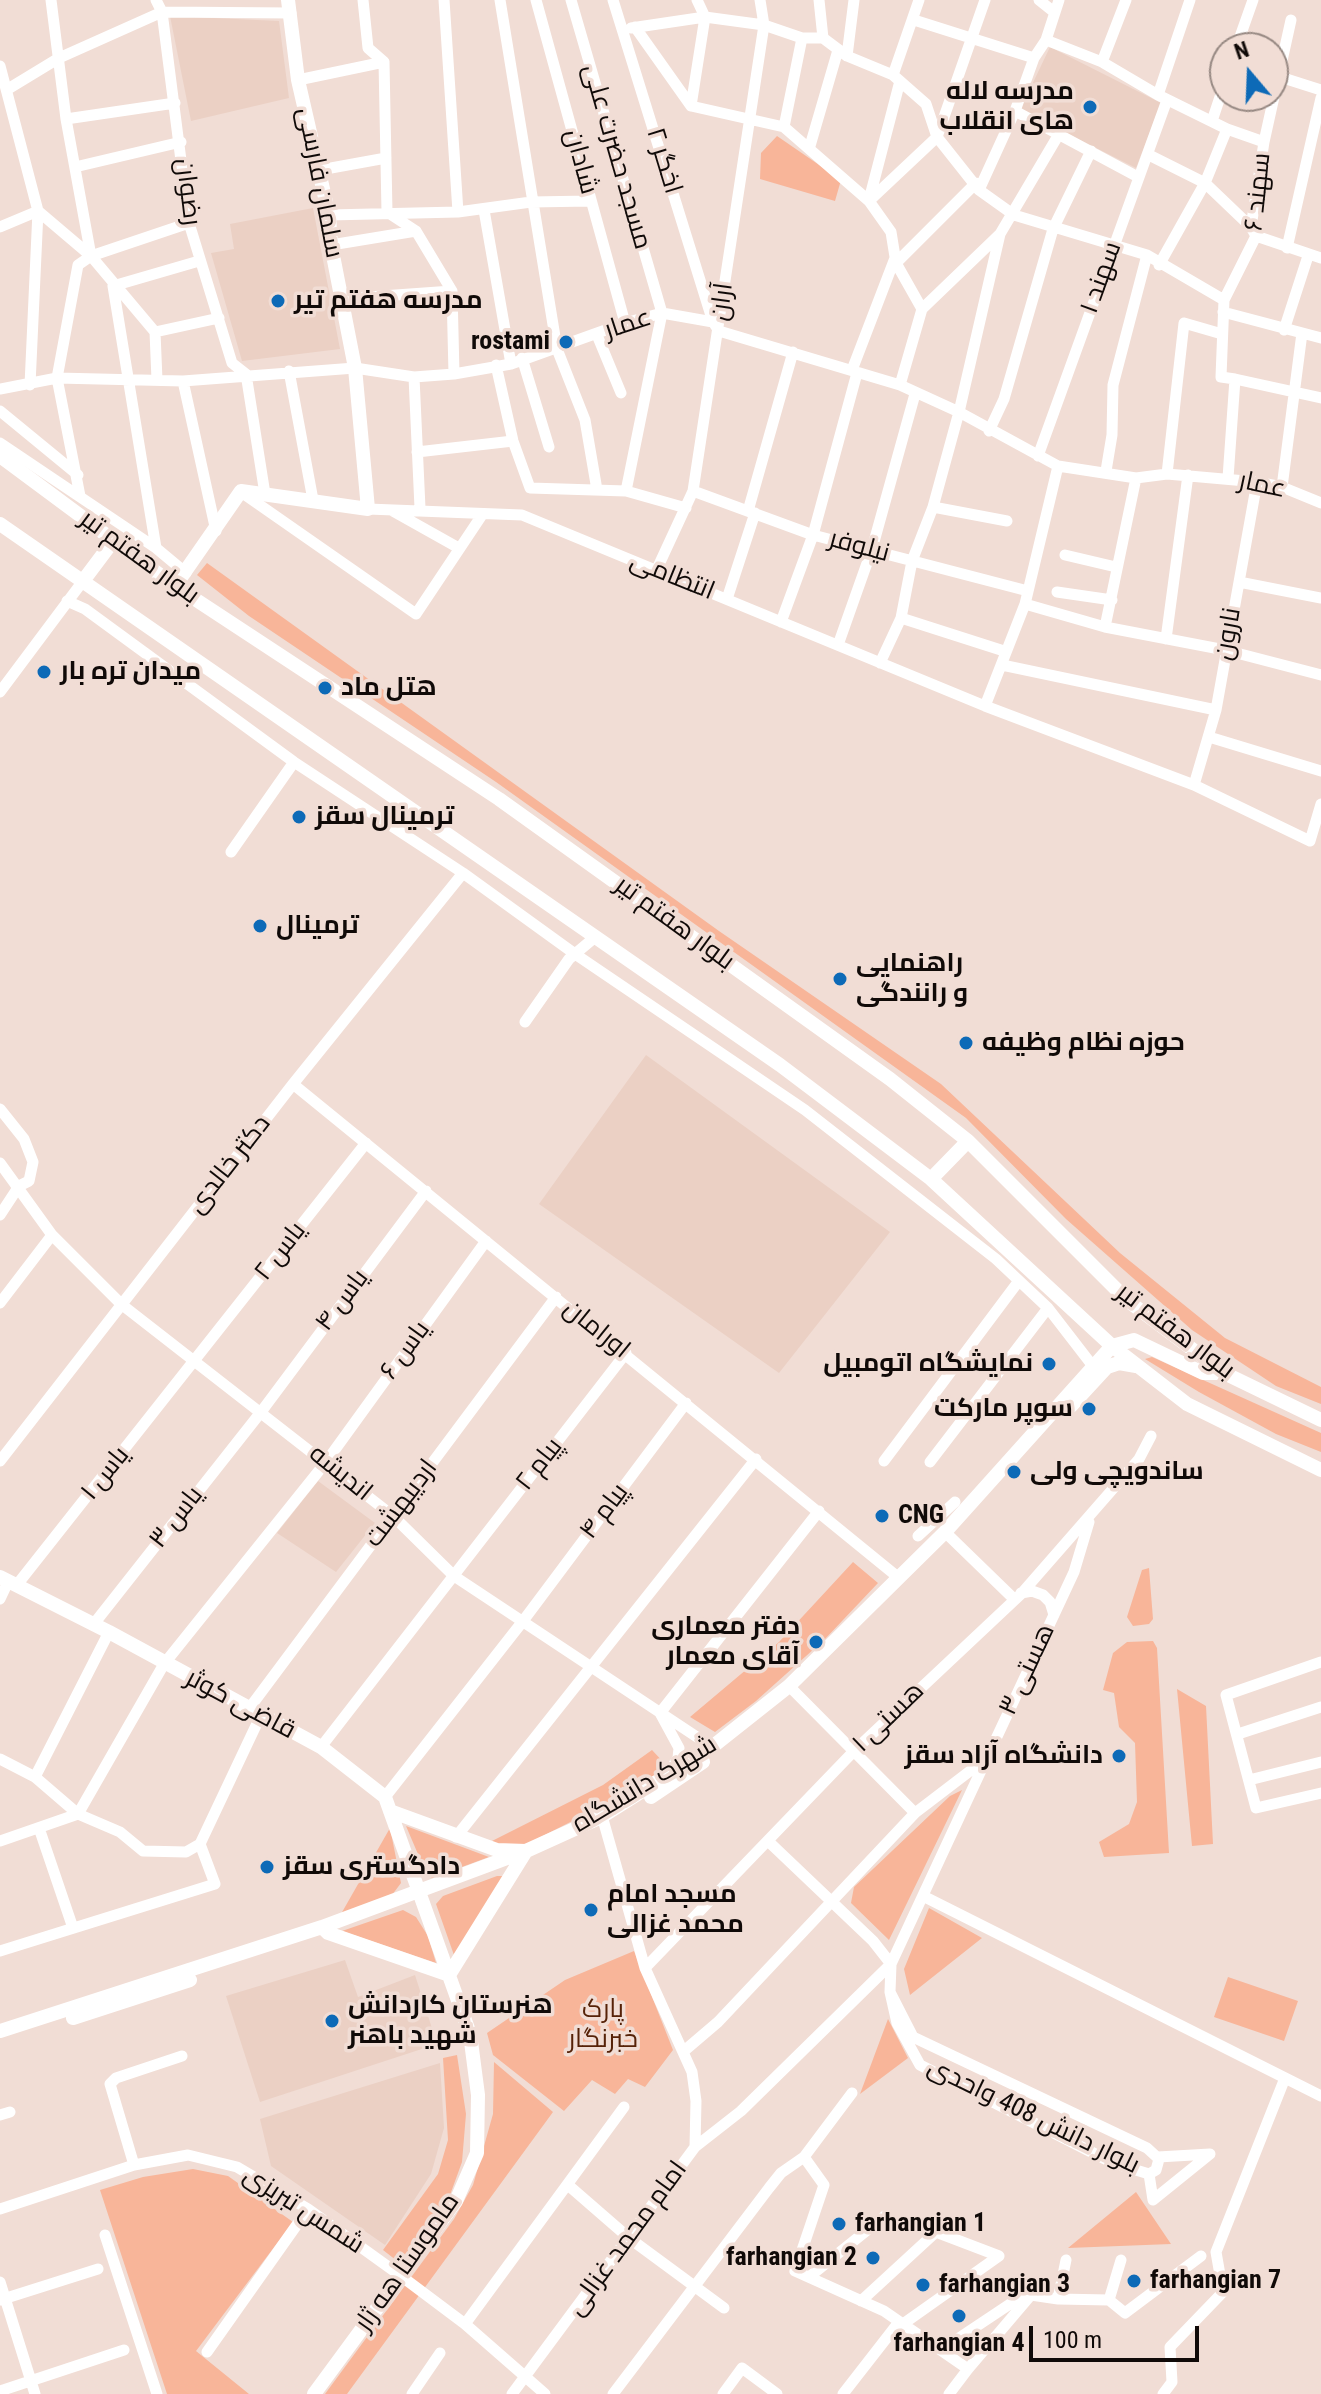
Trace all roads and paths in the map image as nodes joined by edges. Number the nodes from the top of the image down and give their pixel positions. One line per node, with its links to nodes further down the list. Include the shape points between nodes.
1 (156, 0): 21 (street, رضوان)
2 (363, 0): 36 (street, via 368,48)
3 (444, 0): 75 (street)
4 (500, 0): 71 (street)
5 (536, 0): 69 (street, شادان)
6 (571, 0): 99 (street, مسجد حضرت علی)
7 (613, 0): 26 (street, اخگر ۲)
8 (697, 0): 22 (street)
9 (760, 0): 25 (street, آران)
10 (819, 0): 30 (street)
11 (854, 0): 33 (street)
12 (919, 0): 23 (street)
13 (985, 0): 31 (street)
14 (1039, 0): 20 (street)
15 (1126, 0): 37 (street)
16 (1190, 0): 44 (street, سهند ۱)
17 (1253, 0): 27 (street)
18 (53, 1): 34 (street)
19 (289, 6): 21 (street); 40 (main road, سلمان فارسی)
20 (1056, 6): 32 (street)
21 (162, 12): 34 (street); 46 (street, رضوان)
22 (705, 17): 25 (street); 26 (street); 47 (street)
23 (914, 20): 31 (street); 39 (street)
24 (1291, 20): 28 (street, سهند ۶)
25 (764, 25): 29 (street); 52 (street, آران)
26 (629, 28): 47 (street); 102 (street, اخگر ۲)
27 (1242, 32)
28 (1288, 32)
29 (802, 38): 30 (street); 54 (street)
30 (823, 38): 33 (street)
31 (971, 38): 35 (street); 57 (street)
32 (1046, 40): 35 (street); 37 (street)
33 (843, 53): 39 (street); 60 (street)
34 (59, 58): 42 (street); 51 (street)
35 (1034, 58): 48 (street)
36 (384, 62): 40 (street); 63 (street)
37 (1102, 62): 44 (street)
38 (0, 66): 42 (street)
39 (897, 78): 57 (street, via 926,104); 70 (street)
40 (298, 80): 65 (main road, سلمان فارسی)
41 (1289, 80): 43 (street)
42 (8, 89): 73 (street)
43 (1321, 90)
44 (1162, 98): 53 (street); 62 (street, سهند ۱)
45 (1321, 98): 86 (street)
46 (175, 103): 51 (street); 58 (street, رضوان)
47 (691, 106): 52 (street)
48 (1015, 111): 56 (street); 68 (street)
49 (1215, 112): 53 (street)
50 (1270, 112): 59 (street, سهند ۶)
51 (66, 119): 64 (street)
52 (748, 120): 54 (street); 102 (street, آران)
53 (1212, 121): 55 (street)
54 (784, 127): 60 (street)
55 (1227, 129): 59 (street); 67 (street)
56 (1059, 134): 61 (street); 77 (street)
57 (937, 137): 68 (street); 70 (street)
58 (181, 142): 64 (street); 78 (street, رضوان)
59 (1264, 142): 82 (street, سهند ۶)
60 (810, 146): 70 (street)
61 (1091, 151): 66 (street); 80 (street)
62 (1149, 155): 66 (street, سهند ۱); 67 (street)
63 (386, 158): 65 (street); 74 (street)
64 (75, 167): 88 (street)
65 (320, 170): 76 (main road, سلمان فارسی)
66 (1138, 177): 85 (street, سهند ۱)
67 (1205, 183): 82 (street); 93 (street)
68 (978, 187): 77 (street); 91 (street)
69 (590, 201): 71 (street); 101 (street, شادان)
70 (869, 201): 91 (street, via 891,232)
71 (531, 202): 72 (street); 109 (street)
72 (484, 210): 75 (street); 111 (street)
73 (38, 211): 79 (street); 88 (street); 124 (street)
74 (387, 212): 75 (street); 76 (street); 81 (street)
75 (458, 212)
76 (329, 215): 84 (main road, سلمان فارسی)
77 (1014, 215): 80 (street); 83 (street)
78 (189, 223): 88 (street); 92 (street, رضوان)
79 (0, 227)
80 (1053, 229): 85 (street); 133 (street, via 1004,399)
81 (416, 231): 84 (street); 95 (street)
82 (1253, 232): 86 (street); 97 (street, سهند ۶)
83 (1000, 234): 98 (street); 132 (street)
84 (331, 245): 96 (main road, سلمان فارسی)
85 (1114, 245): 87 (street); 139 (street, سهند ۱)
86 (1287, 248): 89 (street)
87 (1147, 255): 93 (street); 141 (street, via 1113,385)
88 (91, 256): 94 (street); 119 (street, via 78,265)
89 (1308, 256): 90 (street); 103 (street)
90 (1321, 258)
91 (895, 260): 98 (street); 115 (street)
92 (199, 261): 94 (street); 100 (street, رضوان)
93 (1159, 265): 97 (street)
94 (113, 286): 104 (street); 121 (street)
95 (452, 291): 96 (street); 117 (street)
96 (340, 299): 113 (main road, سلمان فارسی)
97 (1223, 306): 103 (street); 106 (street, سهند ۶)
98 (922, 309): 125 (street)
99 (662, 313): 101 (street, عمار); 102 (street, عمار); 151 (street)
100 (219, 318): 104 (street); 116 (street, رضوان, via 232,363)
101 (625, 323): 107 (street, عمار)
102 (716, 326): 110 (street, عمار); 152 (street, آران)
103 (1284, 330): 105 (street)
104 (155, 332): 122 (street)
105 (1302, 333): 108 (street); 127 (street)
106 (1222, 334): 120 (street, سهند ۶, via 1221,377); 142 (street, via 1184,323)
107 (597, 335): 109 (street, عمار); 128 (street)
108 (1321, 338)
109 (557, 349): 111 (street, عمار); 149 (street, via 585,420)
110 (793, 352): 115 (street, عمار); 162 (street)
111 (517, 361): 112 (street, عمار); 136 (street)
112 (496, 365): 117 (street, عمار); 134 (street)
113 (355, 368): 114 (street, عمار); 118 (street, عمار); 160 (main road, سلمان فارسی)
114 (289, 371): 116 (street, عمار); 155 (street)
115 (855, 371): 125 (street, عمار); 167 (street)
116 (246, 374): 123 (street, عمار); 153 (street)
117 (454, 374): 118 (street, عمار)
118 (414, 377): 137 (street)
119 (57, 378): 121 (street, عمار); 124 (street, عمار); 143 (street)
120 (1235, 379): 127 (street); 146 (street, سهند ۶)
121 (128, 380): 122 (street, عمار); 170 (street)
122 (157, 380): 123 (street, عمار)
123 (183, 381): 166 (street)
124 (30, 385): 126 (street, عمار)
125 (900, 385): 129 (street, عمار)
126 (0, 389)
127 (1295, 391): 130 (street); 148 (street)
128 (621, 393)
129 (915, 394): 132 (street, عمار); 171 (street)
130 (1321, 398)
131 (0, 411): 143 (street)
132 (959, 412): 133 (street, عمار); 157 (street)
133 (989, 431): 139 (street, عمار)
134 (513, 441): 137 (street); 149 (street, via 530,488)
135 (0, 443): 154 (street)
136 (549, 447)
137 (417, 452): 158 (street)
138 (0, 456): 168 (main road, بلوار هفتم تیر)
139 (1038, 456): 140 (street, عمار)
140 (1058, 466): 141 (street, عمار); 180 (street)
141 (1106, 471): 145 (street, عمار)
142 (1167, 474): 144 (street, عمار); 145 (street, عمار)
143 (78, 475): 154 (street)
144 (1188, 475): 146 (street, عمار); 190 (street)
145 (1136, 478): 174 (street)
146 (1228, 478): 147 (street, عمار)
147 (1257, 482): 148 (street, عمار); 178 (street, نارون)
148 (1282, 487): 156 (street, عمار)
149 (593, 490): 151 (street)
150 (241, 491): 153 (main road, انتظامی); 166 (main road); 169 (street, via 416,614)
151 (626, 491): 159 (street)
152 (693, 491): 159 (street, آران); 162 (street, نیلوفر)
153 (265, 494): 155 (main road, انتظامی)
154 (80, 496): 170 (street)
155 (313, 500): 160 (main road, انتظامی)
156 (1321, 503)
157 (933, 507): 164 (street); 173 (street)
158 (420, 508): 161 (street, انتظامی); 163 (street, انتظامی)
159 (686, 508): 175 (street, آران)
160 (368, 509): 161 (street, انتظامی)
161 (391, 510): 169 (street)
162 (751, 512): 167 (street, نیلوفر); 183 (street)
163 (482, 515): 169 (street); 175 (street, انتظامی, via 522,515)
164 (1007, 521)
165 (0, 524): 177 (main road, بلوار هفتم تیر)
166 (216, 531): 176 (main road)
167 (813, 535): 171 (street, نیلوفر); 188 (street)
168 (113, 541): 177 (main road); 179 (main road, بلوار هفتم تیر)
169 (457, 547)
170 (156, 548): 176 (street)
171 (872, 549): 173 (street, نیلوفر); 191 (street)
172 (1065, 555): 174 (street)
173 (912, 561): 180 (street, نیلوفر); 187 (street)
174 (1116, 567): 184 (street)
175 (656, 571): 183 (street, انتظامی)
176 (186, 573): 179 (main road)
177 (83, 581): 185 (street); 207 (main road, بلوار هفتم تیر)
178 (1239, 582): 182 (street); 192 (street, نارون)
179 (175, 586): 212 (main road, بلوار هفتم تیر, via 499,799 890,1079)
180 (1028, 591): 186 (street)
181 (1057, 592): 184 (street)
182 (1321, 598)
183 (727, 599): 188 (street, انتظامی)
184 (1112, 600): 189 (street)
185 (67, 601): 197 (street); 201 (street)
186 (1025, 604): 189 (street); 193 (street)
187 (901, 618): 193 (street); 194 (street)
188 (781, 622): 191 (street, انتظامی)
189 (1105, 627): 190 (street)
190 (1166, 639): 192 (street)
191 (838, 645): 194 (street, انتظامی)
192 (1225, 650): 196 (street); 199 (street, نارون)
193 (1004, 651): 195 (street)
194 (880, 663): 198 (street, انتظامی)
195 (1002, 665): 198 (street); 199 (street)
196 (1321, 675)
197 (0, 692)
198 (985, 706): 203 (street, انتظامی)
199 (1216, 710): 200 (street, نارون)
200 (1209, 737): 202 (street); 203 (street, نارون)
201 (294, 762): 205 (street); 206 (street)
202 (1321, 771)
203 (1194, 785): 204 (street, انتظامی, via 1310,841)
204 (1321, 804)
205 (231, 852)
206 (463, 873): 208 (street); 210 (street, دکتر خالدی)
207 (594, 938): 208 (street); 215 (main road, بلوار هفتم تیر, via 780,1065)
208 (575, 954): 209 (street); 221 (street, via 805,1110 996,1259)
209 (525, 1022)
210 (293, 1084): 213 (street, اورامان); 224 (street, دکتر خالدی)
211 (0, 1109): 216 (street, via 24,1139 33,1162 29,1181)
212 (968, 1141): 215 (main road); 231 (main road, بلوار هفتم تیر, via 1128,1301)
213 (366, 1143): 217 (street, اورامان); 228 (street, یاس ۲)
214 (0, 1163): 216 (street, اندیشه)
215 (931, 1179): 226 (main road, بلوار هفتم تیر)
216 (19, 1186): 218 (street); 219 (street, اندیشه)
217 (426, 1191): 220 (street, اورامان); 233 (street, یاس ۴)
218 (0, 1215)
219 (52, 1235): 223 (street); 224 (street, اندیشه)
220 (486, 1241): 222 (street, اورامان); 239 (street, یاس ۶)
221 (1018, 1282): 225 (street); 238 (street)
222 (556, 1297): 227 (street, اورامان); 244 (street, اردیبهشت)
223 (0, 1303)
224 (121, 1304): 228 (street, اندیشه); 237 (street, دکتر خالدی)
225 (1048, 1308): 230 (street); 240 (street)
226 (1112, 1346): 229 (main road, بلوار هفتم تیر); 230 (main road, شهرک دانشگاه); 231 (main road, via 1134,1340 1203,1373)
227 (626, 1353): 232 (street, اورامان); 248 (street, پیام ۲)
228 (196, 1362): 233 (street, اندیشه); 250 (street, یاس ۱)
229 (1137, 1366): 241 (main road, بلوار هفتم تیر, via 1187,1404); 246 (main road, via 1107,1367)
230 (1088, 1370): 246 (main road, شهرک دانشگاه)
231 (1224, 1373): 234 (main road, بلوار هفتم تیر)
232 (686, 1403): 236 (street, اورامان); 254 (street, پیام ۴)
233 (261, 1412): 239 (street, اندیشه); 255 (street, یاس ۳)
234 (1321, 1420)
235 (1151, 1436): 245 (street, هستی ۱, via 1139,1459)
236 (756, 1459): 243 (street, اورامان); 259 (street)
237 (0, 1461)
238 (884, 1461)
239 (326, 1462): 244 (street, اندیشه); 258 (street, یاس ۶)
240 (930, 1462)
241 (1320, 1474)
242 (955, 1502): 247 (street)
243 (819, 1511): 249 (street, اورامان); 263 (street)
244 (393, 1516): 248 (street, اندیشه); 262 (street, اردیبهشت)
245 (1090, 1517): 251 (street, هستی ۱); 253 (street, هستی ۳)
246 (947, 1534): 249 (main road, شهرک دانشگاه); 251 (street); 260 (main road)
247 (918, 1536)
248 (454, 1576): 254 (street, اندیشه); 265 (street, پیام ۲)
249 (899, 1578): 260 (main road, شهرک دانشگاه)
250 (8, 1582): 252 (street, یاس ۱); 255 (main road, قاضی کوثر)
251 (1017, 1596): 253 (street, via 1032,1591 1043,1595); 267 (street, هستی ۱)
252 (0, 1599)
253 (1054, 1616): 268 (street, هستی ۳)
254 (523, 1621): 259 (street, اندیشه); 275 (street, پیام ۴)
255 (93, 1625): 256 (main road, قاضی کوثر)
256 (109, 1632): 258 (main road, قاضی کوثر); 272 (street)
257 (1321, 1662): 264 (street, via 1226,1695)
258 (164, 1664): 262 (main road, قاضی کوثر); 277 (street, یاس ۶)
259 (592, 1667): 263 (street, اندیشه); 280 (street)
260 (792, 1689): 266 (main road, شهرک دانشگاه); 267 (street); 278 (main road, via 725,1747)
261 (1321, 1707): 264 (street)
262 (254, 1713): 265 (main road, قاضی کوثر); 283 (street, اردیبهشت)
263 (660, 1713): 266 (street, اندیشه); 271 (street, via 679,1748)
264 (1238, 1734): 273 (street)
265 (321, 1747): 275 (main road, قاضی کوثر)
266 (712, 1747): 271 (main road, شهرک دانشگاه)
267 (854, 1751): 276 (street); 282 (street, هستی ۱)
268 (987, 1758): 276 (street, هستی ۳); 286 (street)
269 (0, 1759): 272 (street)
270 (1321, 1762): 273 (street)
271 (667, 1774): 278 (main road, شهرک دانشگاه)
272 (35, 1777): 277 (street)
273 (1249, 1780): 274 (street, via 1256,1808)
274 (1321, 1793)
275 (387, 1804): 280 (main road); 285 (main road)
276 (915, 1813): 287 (street, هستی ۳)
277 (78, 1814): 279 (street); 283 (street, via 120,1832 143,1851 186,1852)
278 (603, 1821): 284 (main road, شهرک دانشگاه); 292 (street, امام محمد غزالی)
279 (39, 1828): 281 (street); 288 (street)
280 (456, 1837): 284 (main road)
281 (0, 1841)
282 (769, 1842): 287 (street); 292 (street, هستی ۱)
283 (200, 1844): 288 (street, via 215,1884)
284 (524, 1856): 285 (main road, شهرک دانشگاه); 293 (main road)
285 (422, 1895): 289 (main road, شهرک دانشگاه); 293 (main road, ماموستا هه ژار)
286 (925, 1897): 291 (street); 299 (street)
287 (832, 1902): 291 (street); 297 (street, هستی ۳)
288 (73, 1928): 290 (street)
289 (325, 1930): 293 (main road); 295 (main road, شهرک دانشگاه); 296 (main road)
290 (0, 1951)
291 (891, 1964): 294 (street); 303 (street, via 741,2111)
292 (645, 1968): 297 (street, امام محمد غزالی)
293 (449, 1975): 318 (main road, ماموستا هه ژار, via 470,2034 478,2095 477,2153 456,2201)
294 (890, 1992): 305 (street, بلوار دانش 408 واحدی, via 913,2037); 307 (street, بلوار دانش 408 واحدی, via 897,2023 920,2065 1113,2163)
295 (0, 2031)
296 (0, 2041)
297 (684, 2051): 303 (street, امام محمد غزالی, via 696,2101)
298 (182, 2056): 306 (street, via 110,2084)
299 (1285, 2078): 301 (street); 349 (street, via 1216,2252 1223,2292 1170,2347 1172,2382)
300 (852, 2093): 304 (street)
301 (1321, 2096)
302 (624, 2107): 308 (street)
303 (695, 2147): 313 (street, امام محمد غزالی)
304 (804, 2157): 319 (street, via 824,2185 795,2271); 321 (street, via 781,2173)
305 (1158, 2157): 307 (street, بلوار دانش 408 واحدی, via 1156,2170); 307 (street, via 1210,2154 1153,2200)
306 (134, 2165): 309 (street, شمس تبریزی); 310 (street, شمس تبریزی, via 188,2155 237,2167)
307 (1149, 2174)
308 (568, 2185): 313 (street); 329 (street)
309 (0, 2209)
310 (308, 2209): 318 (street, شمس تبریزی); 332 (street)
311 (886, 2215): 319 (street)
312 (105, 2235): 339 (street)
313 (629, 2238): 321 (street); 335 (street, امام محمد غزالی)
314 (1201, 2256): 325 (street, via 1125,2313)
315 (1066, 2260): 324 (street)
316 (1121, 2260): 325 (street)
317 (98, 2269): 323 (street)
318 (401, 2276): 329 (street, شمس تبریزی); 340 (main road, ماموستا هه ژار)
319 (809, 2277): 326 (street)
320 (0, 2282): 323 (street)
321 (692, 2286): 327 (street); 344 (street)
322 (1019, 2298): 331 (street)
323 (2, 2299): 336 (street)
324 (1058, 2299): 325 (street); 334 (street, via 1031,2295)
325 (1109, 2300)
326 (861, 2301): 328 (street); 328 (street, via 936,2232 999,2256)
327 (724, 2308)
328 (901, 2323): 331 (street); 347 (street)
329 (465, 2324): 335 (street, شمس تبریزی)
330 (124, 2350): 336 (street)
331 (941, 2350): 334 (street)
332 (207, 2352)
333 (440, 2353): 341 (street)
334 (968, 2369): 348 (street)
335 (525, 2377): 342 (street, امام محمد غزالی); 343 (street, شمس تبریزی)
336 (31, 2381): 337 (street); 338 (street)
337 (0, 2391)
338 (35, 2394)
339 (157, 2394)
340 (314, 2394)
341 (412, 2394)
342 (512, 2394)
343 (545, 2394)
344 (613, 2394)
345 (723, 2394): 346 (street, via 742,2368)
346 (777, 2394)
347 (843, 2394)
348 (949, 2394)
349 (1163, 2394)

